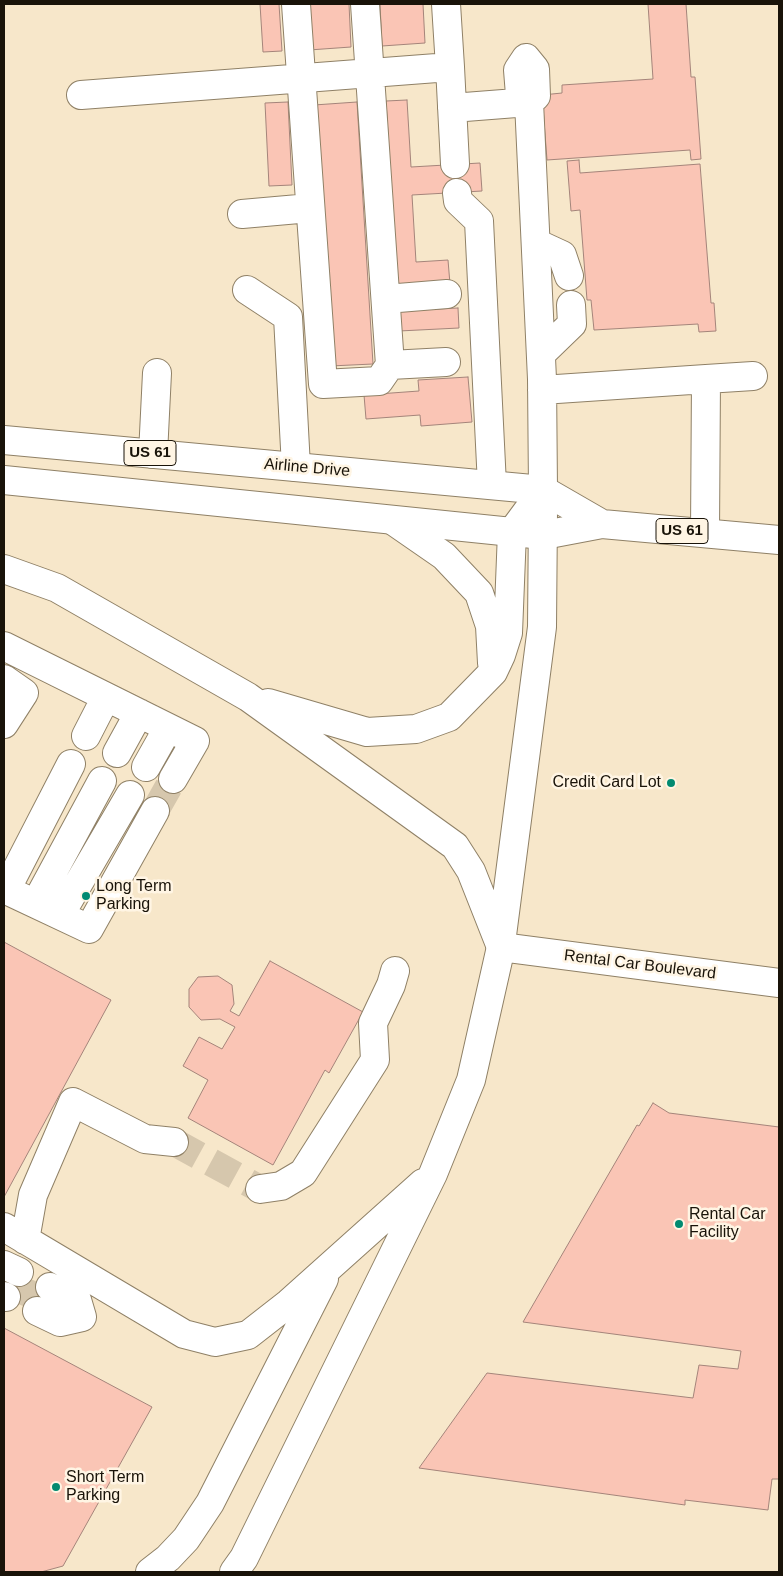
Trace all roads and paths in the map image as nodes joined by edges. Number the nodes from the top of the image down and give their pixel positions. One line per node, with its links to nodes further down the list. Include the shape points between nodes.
1 (296, 4): 6 (main road)
2 (365, 4): 5 (main road)
3 (446, 4): 4 (main road)
4 (450, 67): 5 (main road); 8 (main road)
5 (369, 73): 6 (main road); 17 (main road)
6 (301, 77): 7 (main road); 11 (main road)
7 (81, 95)
8 (452, 108): 9 (main road); 13 (main road, via 529,102)
9 (455, 164)
10 (456, 193): 30 (main road, via 458,201 479,221)
11 (310, 208): 12 (main road); 21 (main road, via 323,384 379,381)
12 (242, 214)
13 (536, 243): 14 (main road, via 562,255); 19 (main road)
14 (569, 276)
15 (247, 290): 28 (main road, via 288,318)
16 (447, 294): 17 (main road)
17 (386, 299): 21 (main road)
18 (571, 305): 19 (main road, via 572,324)
19 (540, 354): 25 (main road)
20 (446, 362): 21 (main road)
21 (390, 365)
22 (156, 373): 27 (main road)
23 (753, 376): 24 (main road)
24 (706, 379): 25 (main road); 35 (main road)
25 (542, 390): 31 (main road)
26 (4, 440): 27 (main road, Airline Drive / US 61)
27 (153, 454): 28 (main road, Airline Drive / US 61)
28 (296, 467): 30 (main road, Airline Drive / US 61)
29 (4, 480): 32 (main road, Airline Drive / US 61)
30 (492, 485): 31 (main road, Airline Drive / US 61)
31 (543, 490): 33 (main road, Airline Drive / US 61); 34 (main road); 36 (main road)
32 (392, 520): 34 (main road, Airline Drive / US 61); 40 (main road, via 444,556 479,593 490,626)
33 (602, 524): 35 (main road, Airline Drive / US 61); 36 (main road, Airline Drive / US 61)
34 (512, 532): 36 (main road, Airline Drive / US 61); 40 (main road, via 508,633)
35 (705, 533): 37 (main road, Airline Drive / US 61)
36 (544, 535): 58 (main road, via 542,627)
37 (779, 540)
38 (4, 569): 43 (main road, via 57,588)
39 (4, 646): 42 (main road)
40 (493, 672): 43 (main road, via 448,717 416,729 368,732)
41 (14, 686): 45 (main road)
42 (106, 697): 44 (main road); 47 (main road)
43 (248, 697): 58 (main road, via 455,846 471,871)
44 (139, 714): 46 (main road); 48 (main road)
45 (4, 724)
46 (168, 728): 50 (main road); 51 (main road, via 195,741)
47 (86, 736)
48 (117, 753)
49 (71, 764): 55 (main road)
50 (146, 767)
51 (173, 779)
52 (102, 781): 56 (main road)
53 (130, 795): 57 (main road)
54 (155, 811): 57 (main road, via 89,929)
55 (5, 889): 56 (main road)
56 (36, 903): 57 (main road)
57 (60, 915)
58 (501, 947): 60 (main road, Rental Car Boulevard); 62 (main road, via 471,1080)
59 (395, 971): 63 (main road, via 373,1024 375,1060 303,1173 281,1186)
60 (779, 983)
61 (174, 1142): 64 (main road, via 145,1139 73,1102)
62 (433, 1174): 65 (main road); 69 (main road, via 244,1558)
63 (260, 1189)
64 (14, 1234): 66 (main road)
65 (332, 1264): 66 (main road, via 248,1335 215,1342 184,1334); 68 (main road, via 210,1503 186,1539)
66 (125, 1298): 67 (main road, via 82,1317 60,1322)
67 (44, 1299)
68 (150, 1572)
69 (234, 1572)

